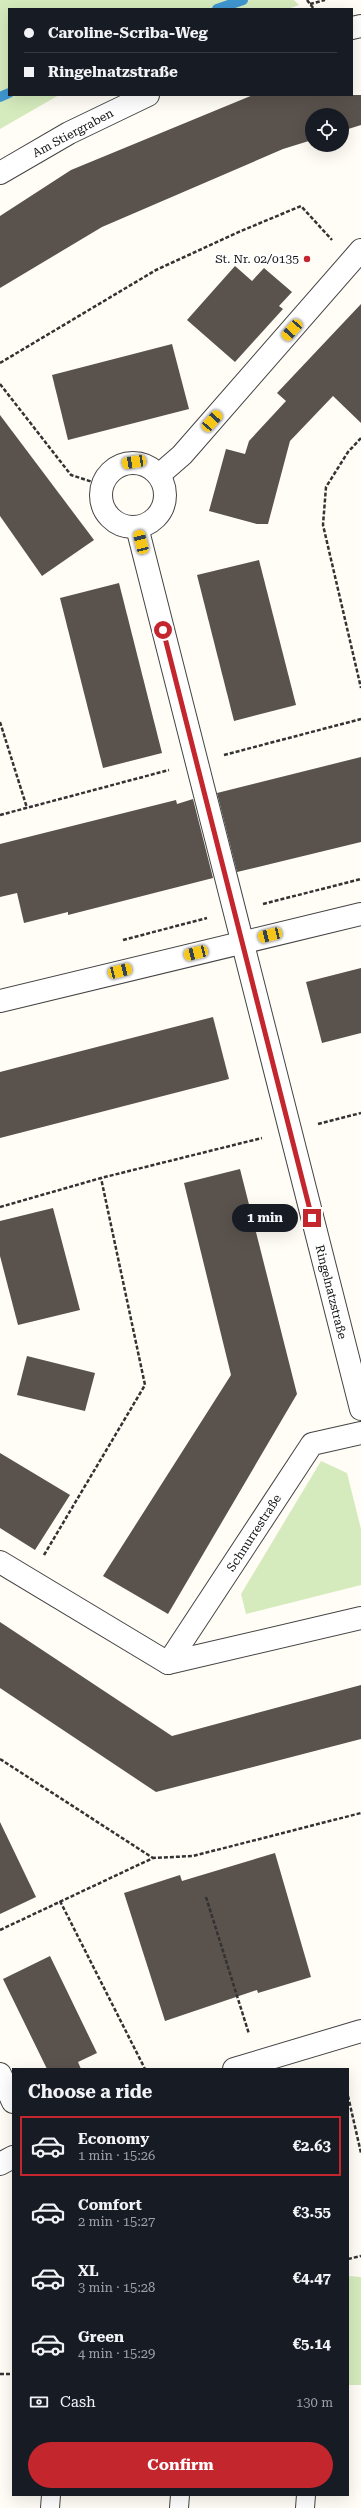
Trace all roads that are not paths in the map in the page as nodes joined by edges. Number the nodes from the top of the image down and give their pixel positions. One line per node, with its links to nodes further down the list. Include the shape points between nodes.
1 (146, 96): 2 (street, Am Stiergraben, via 69,133)
2 (0, 173)
3 (357, 256): 4 (street, via 182,456)
4 (159, 475): 5 (street, via 164,487 165,500 160,513 150,522); 5 (street, via 148,466 134,462 121,465 109,473 102,485 100,498 104,510 113,520 125,526)
5 (138, 527): 7 (street, Ringelnatzstraße)
6 (361, 914): 7 (street)
7 (242, 942): 8 (street); 9 (street, Ringelnatzstraße)
8 (0, 1001)
9 (361, 1409)
10 (361, 1433): 13 (street, Schnurrestraße, via 312,1444)
11 (0, 1562): 13 (street)
12 (361, 1618): 13 (street)
13 (168, 1663)
14 (361, 2031): 15 (street)
15 (237, 2068)
16 (0, 2074): 17 (street)
17 (12, 2100)
18 (12, 2158): 19 (street)
19 (0, 2164)
20 (52, 2496): 23 (lane)
21 (180, 2496): 24 (lane)
22 (306, 2496): 25 (lane)
23 (50, 2508)
24 (179, 2508)
25 (304, 2508)

